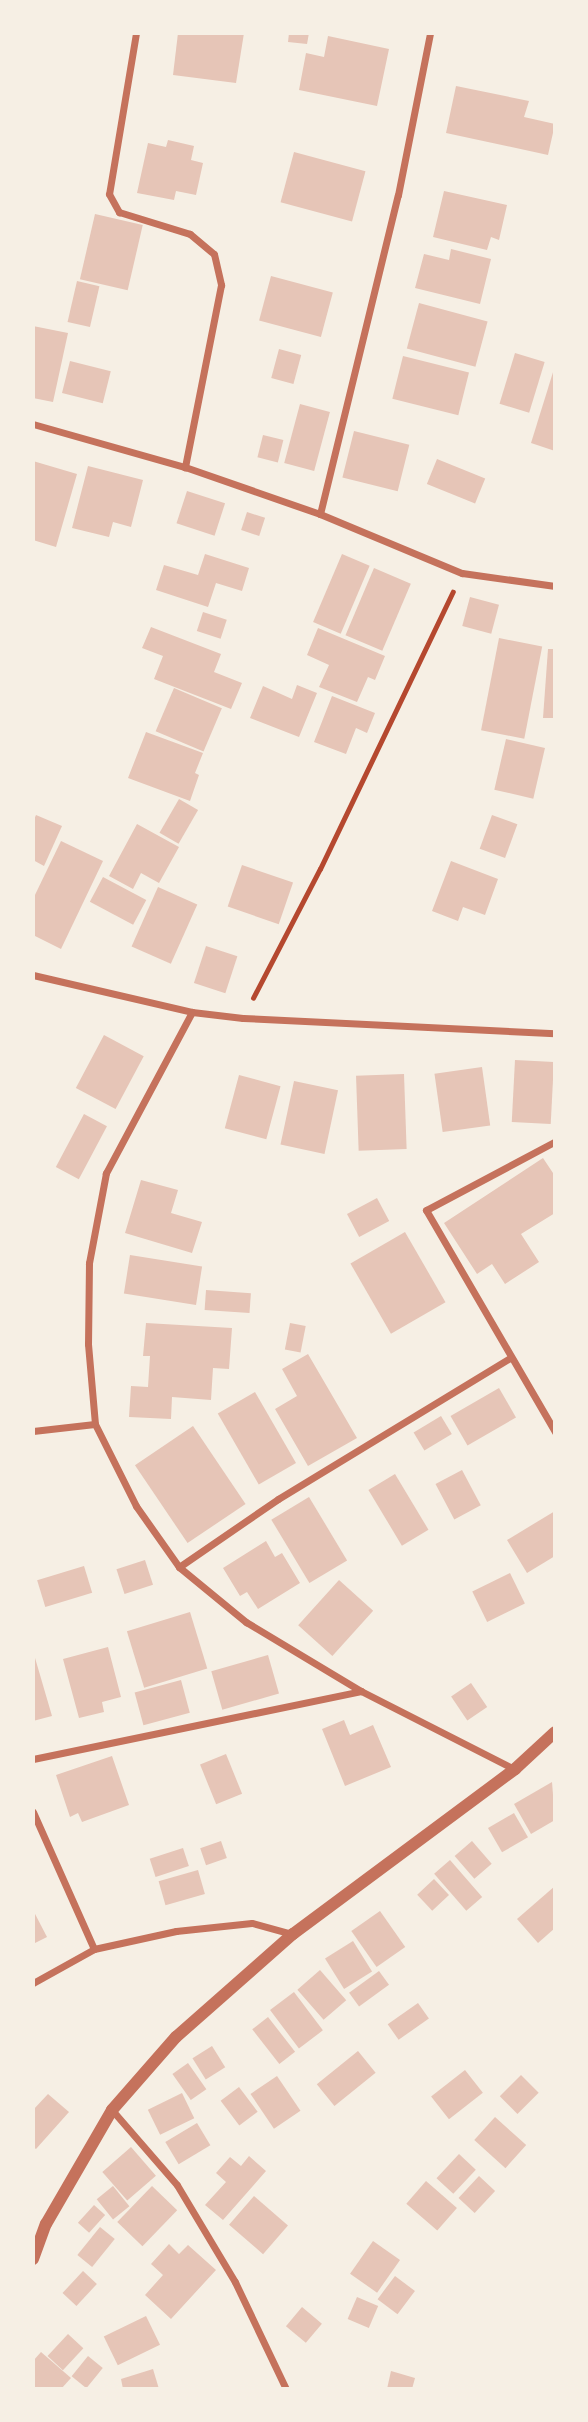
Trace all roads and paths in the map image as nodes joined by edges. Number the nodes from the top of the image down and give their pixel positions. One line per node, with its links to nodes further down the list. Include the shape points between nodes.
1 (136, 33): 4 (street, via 109,194 119,212 190,234 214,254 221,285)
2 (430, 33): 5 (street, via 398,195)
3 (33, 424): 4 (street)
4 (185, 467): 5 (street)
5 (320, 514): 6 (street)
6 (462, 573): 7 (street); 10 (path)
7 (555, 586)
8 (33, 975): 9 (street)
9 (192, 1012): 10 (street); 14 (street, via 106,1173 89,1263 88,1344)
10 (243, 1018): 11 (street)
11 (555, 1033)
12 (555, 1142): 13 (street, via 426,1210)
13 (510, 1358): 16 (street); 17 (street, via 278,1499)
14 (95, 1424): 15 (street); 17 (street, via 136,1506)
15 (33, 1431)
16 (555, 1432)
17 (179, 1567): 18 (street, via 246,1622)
18 (361, 1691): 20 (street); 21 (street)
19 (555, 1732): 21 (street)
20 (33, 1759)
21 (515, 1769): 23 (street)
22 (33, 1812): 24 (street)
23 (293, 1934): 24 (street, via 252,1923 176,1931); 26 (street, via 176,2037)
24 (94, 1949): 25 (street)
25 (33, 1983)
26 (113, 2110): 27 (street, via 46,2224); 28 (street, via 177,2185 235,2282)
27 (33, 2259)
28 (286, 2389)

